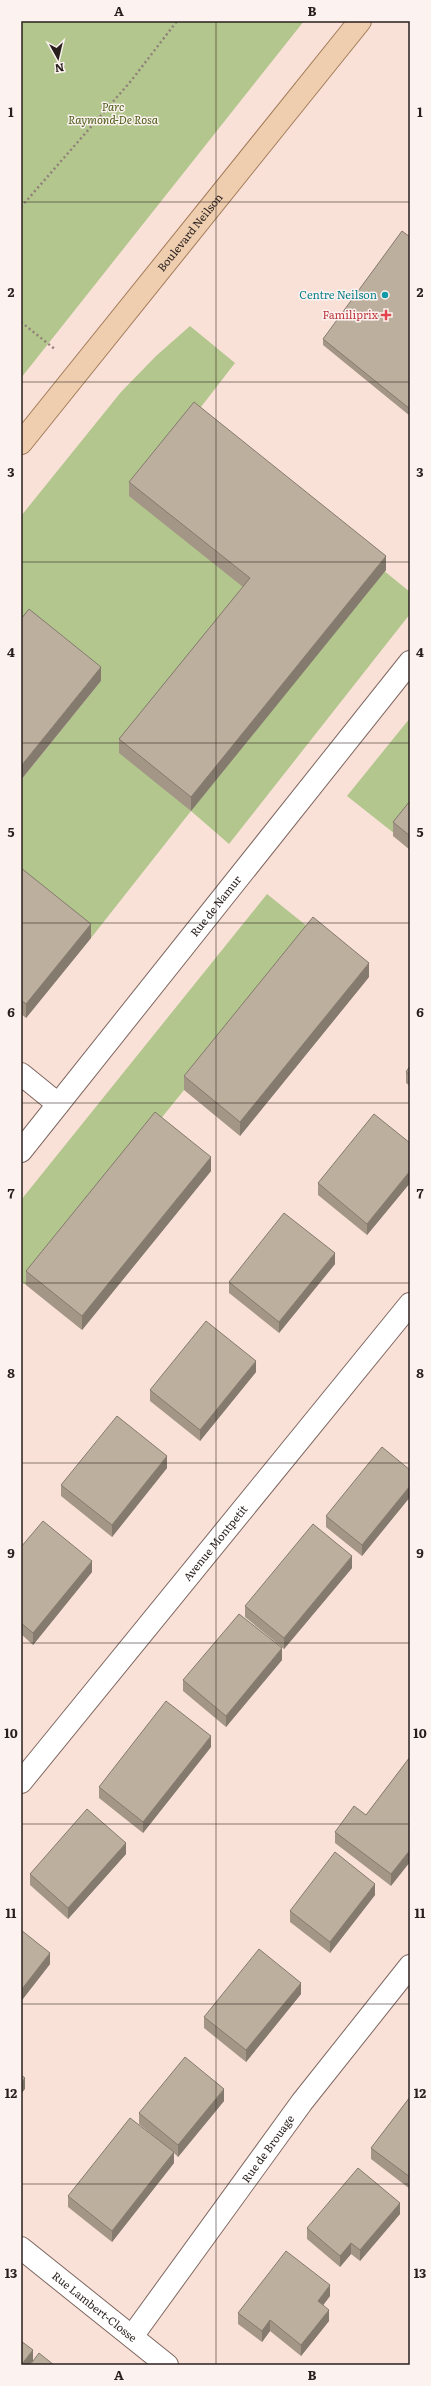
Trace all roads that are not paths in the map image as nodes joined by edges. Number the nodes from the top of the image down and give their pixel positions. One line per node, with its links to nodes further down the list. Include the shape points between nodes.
1 (360, 21): 2 (main road, Boulevard Neilson)
2 (21, 443)
3 (410, 662): 5 (street, Rue de Namur)
4 (21, 1074): 5 (street)
5 (58, 1104): 6 (street, Rue de Namur)
6 (21, 1151)
7 (410, 1304): 8 (street, Avenue Montpetit)
8 (21, 1782)
9 (410, 1966): 11 (street, Rue de Brouage, via 302,2102)
10 (21, 2248): 11 (street, Rue Lambert-Closse)
11 (132, 2335): 12 (street, Rue Lambert-Closse)
12 (167, 2365)

